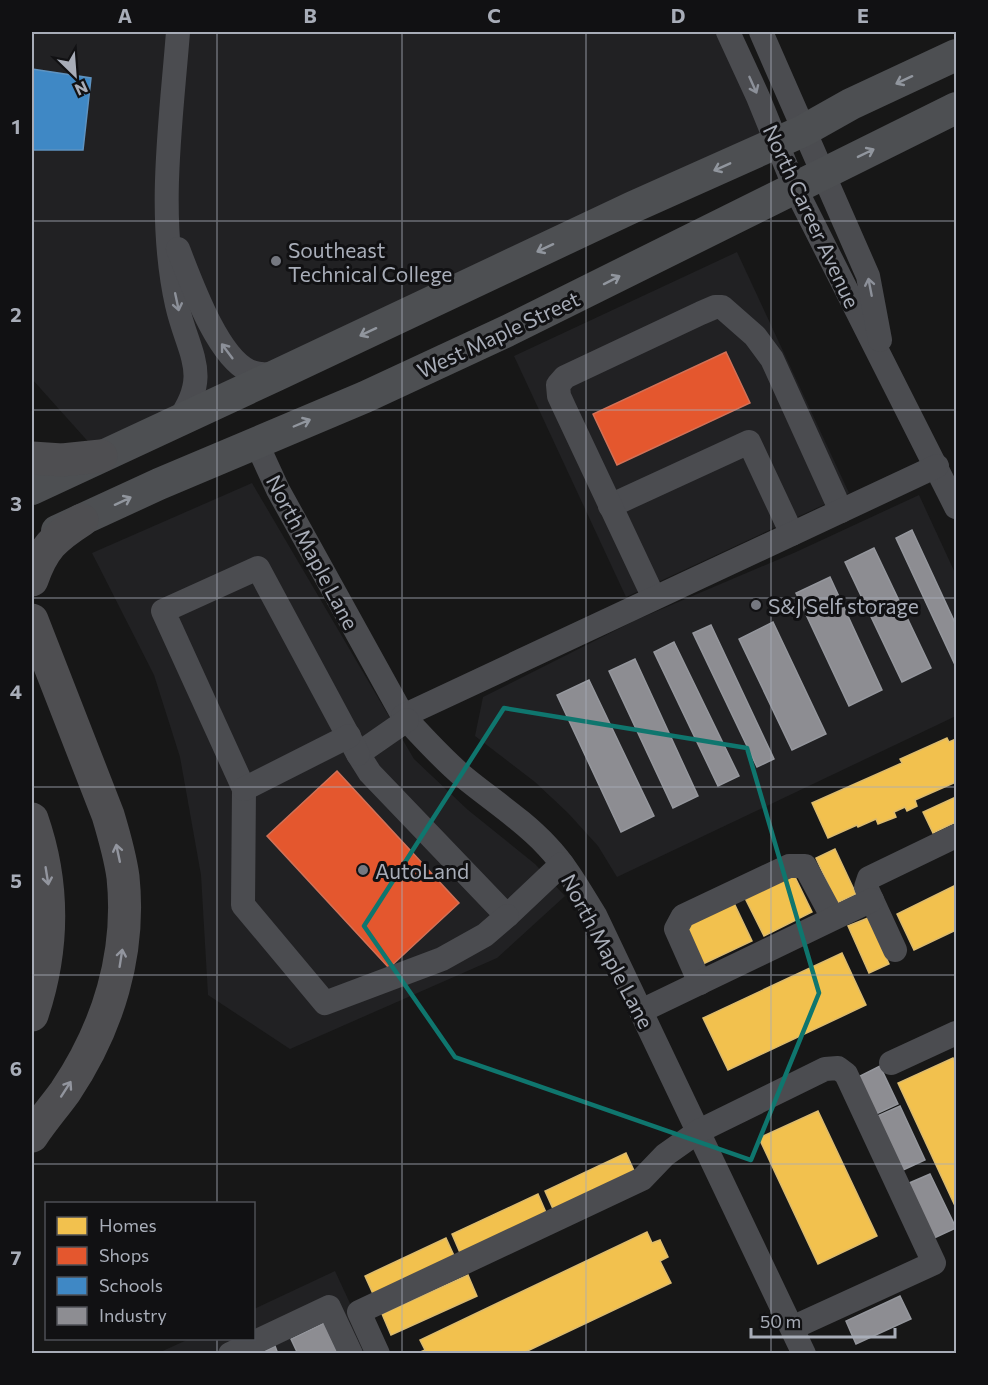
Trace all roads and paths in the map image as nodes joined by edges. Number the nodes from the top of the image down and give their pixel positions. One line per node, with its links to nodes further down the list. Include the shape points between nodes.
1 (178, 32): 10 (street, via 167,177)
2 (728, 32): 7 (street, North Career Avenue, one-way to 7)
3 (761, 32): 6 (street, North Career Avenue)
4 (957, 55): 6 (main road, one-way to 6)
5 (957, 108): 8 (main road, West Maple Street, one-way to 5)
6 (803, 130): 7 (main road); 8 (street, North Career Avenue)
7 (775, 143): 9 (street, North Career Avenue); 12 (main road, one-way to 12)
8 (823, 173): 9 (main road, West Maple Street); 11 (street, North Career Avenue, one-way to 8, via 868,276)
9 (795, 188): 11 (street, North Career Avenue); 14 (main road, West Maple Street, one-way to 9, via 496,336)
10 (168, 224): 12 (street, one-way to 10, via 251,372 226,351 191,282); 13 (street, one-way to 13, via 177,306 196,369 189,405)
11 (885, 366): 17 (street, North Career Avenue)
12 (277, 375): 13 (main road)
13 (178, 422): 15 (main road)
14 (256, 442): 22 (main road, West Maple Street, one-way to 14); 29 (street, North Maple Lane, via 278,490)
15 (101, 456): 16 (highway); 18 (main road)
16 (32, 458)
17 (937, 466): 20 (street, North Career Avenue); 21 (street)
18 (32, 489)
19 (610, 506): 21 (street, via 559,396 558,385 565,377 714,307 722,308 755,336 772,359); 23 (street, via 749,442); 26 (street)
20 (957, 507)
21 (842, 511): 23 (street)
22 (82, 520): 24 (main road, West Maple Street); 25 (highway, via 57,537 45,551)
23 (792, 534): 26 (street)
24 (32, 543)
25 (32, 580)
26 (654, 598): 29 (street)
27 (32, 620): 31 (highway)
28 (32, 646): 31 (highway)
29 (405, 718): 30 (street); 35 (street, North Maple Lane, via 430,747 518,819)
30 (353, 745): 32 (street); 32 (street, via 258,568 163,611); 37 (street, via 370,773)
31 (94, 781): 46 (highway, one-way to 31, via 88,1053 110,1004 119,969 125,919 123,875 108,815)
32 (244, 789): 37 (street, via 243,905 325,1002 442,959 485,935)
33 (32, 819): 42 (highway, one-way to 42, via 47,875 50,911 49,946)
34 (957, 836): 36 (street, via 869,878 866,887)
35 (562, 864): 37 (street); 41 (street, North Maple Lane, via 595,915)
36 (872, 900): 38 (street); 39 (street)
37 (507, 916)
38 (833, 918): 40 (street); 40 (street, via 805,866 789,866 683,916 676,929)
39 (895, 950)
40 (700, 983): 41 (street)
41 (641, 1011): 45 (street, North Maple Lane)
42 (32, 1015)
43 (957, 1033): 44 (street)
44 (891, 1063)
45 (699, 1131): 47 (street, North Maple Lane); 47 (street, via 825,1069 838,1068 846,1074 934,1263); 50 (street, via 665,1155 642,1179 359,1312)
46 (32, 1136)
47 (792, 1328): 51 (street, North Maple Lane)
48 (230, 1353): 49 (street, via 329,1307)
49 (351, 1353)
50 (378, 1353)
51 (804, 1353)

